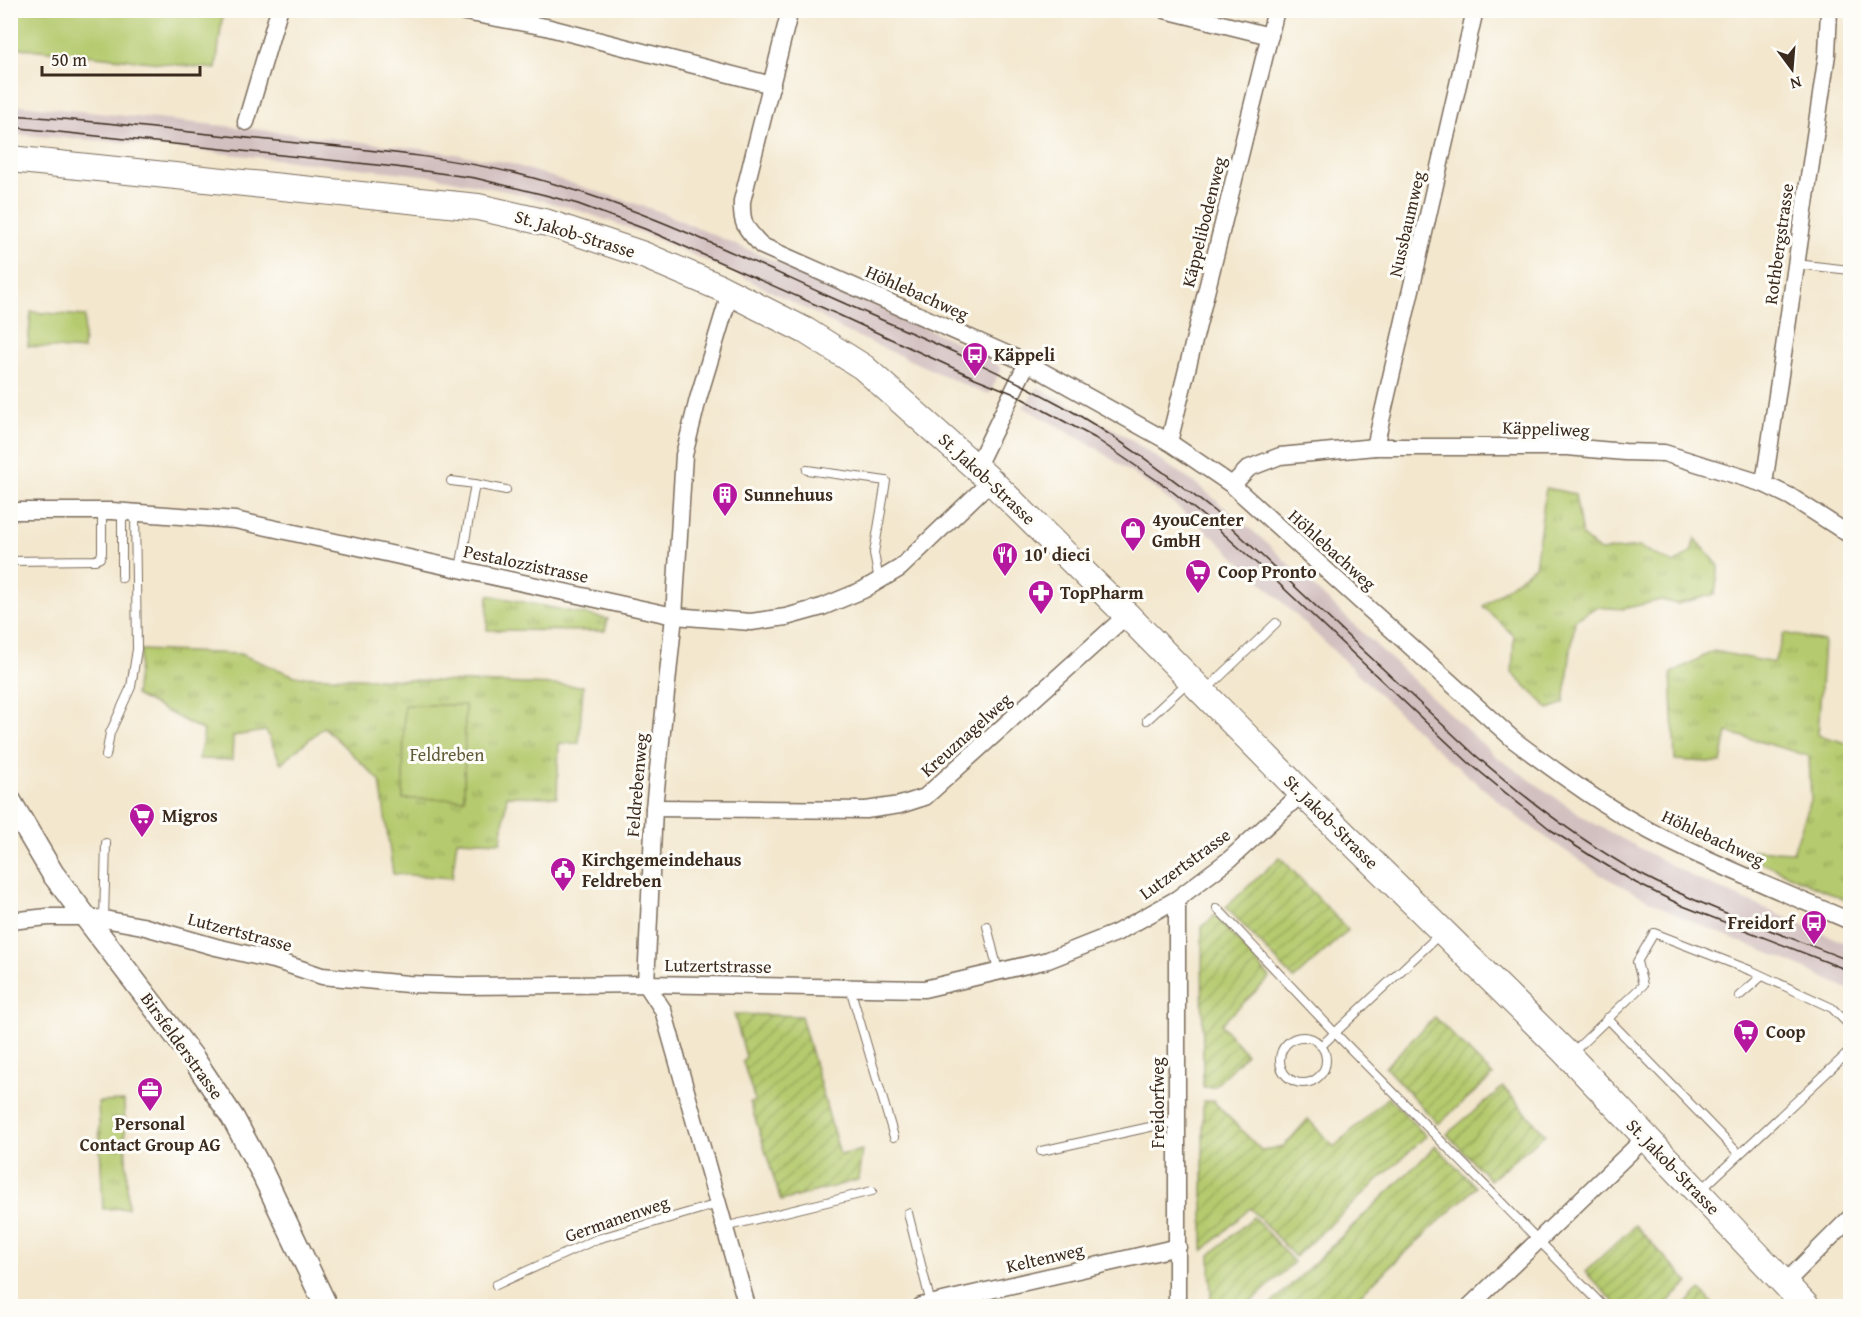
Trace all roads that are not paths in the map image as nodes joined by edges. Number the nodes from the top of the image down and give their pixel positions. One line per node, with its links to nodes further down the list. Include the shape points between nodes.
1 (279, 10): 10 (street)
2 (454, 10): 9 (street, via 546,27)
3 (790, 10): 9 (street)
4 (1165, 10): 8 (street)
5 (1276, 10): 8 (street, Käppelibodenweg)
6 (1475, 10): 17 (street, Nussbaumweg)
7 (1829, 10): 12 (street, Rothbergstrasse, via 1827,54)
8 (1270, 36): 16 (street, Käppelibodenweg)
9 (772, 85): 15 (street, Höhlebachweg, via 741,216 762,246)
10 (246, 122)
11 (10, 159): 14 (main road, St. Jakob-Strasse, via 478,207 548,223 638,253)
12 (1796, 264): 13 (lane); 22 (street, Rothbergstrasse)
13 (1851, 270)
14 (730, 292): 19 (main road, St. Jakob-Strasse, via 806,331 863,367); 34 (street, Feldrebenweg, via 684,455)
15 (1027, 363): 16 (street, Höhlebachweg); 19 (street)
16 (1169, 442): 23 (street, Höhlebachweg)
17 (1375, 447): 22 (street, Käppeliweg, via 1568,447 1664,453); 23 (street, Käppeliweg, via 1280,456 1249,468)
18 (807, 470): 32 (lane, via 886,481 874,553)
19 (983, 475): 32 (street, Pestalozzistrasse, via 900,568); 33 (main road, St. Jakob-Strasse)
20 (451, 481): 21 (lane)
21 (475, 484): 24 (lane); 30 (lane)
22 (1764, 484): 28 (street, Käppeliweg)
23 (1232, 485): 47 (street, Höhlebachweg, via 1515,741 1561,775 1660,836)
24 (506, 490)
25 (10, 510): 26 (street, Pestalozzistrasse)
26 (102, 511): 27 (street, Pestalozzistrasse); 29 (lane, via 102,553 95,561)
27 (128, 512): 30 (street, Pestalozzistrasse, via 235,520); 31 (lane); 38 (lane, via 137,649 131,687 110,733)
28 (1851, 534)
29 (10, 561)
30 (460, 569): 34 (street, Pestalozzistrasse)
31 (122, 578)
32 (879, 581): 34 (street, Pestalozzistrasse, via 822,607 786,617 751,622)
33 (1127, 615): 36 (main road, St. Jakob-Strasse); 41 (street, Kreuznagelweg, via 925,797 866,810)
34 (674, 616): 41 (street, Feldrebenweg)
35 (1276, 623): 36 (lane)
36 (1197, 686): 37 (lane); 39 (main road, St. Jakob-Strasse)
37 (1147, 720)
38 (106, 756)
39 (1302, 793): 43 (street, Lutzertstrasse, via 1230,859); 49 (main road, St. Jakob-Strasse)
40 (10, 801): 45 (main road, Birsfelderstrasse, via 52,874)
41 (654, 808): 52 (street, Feldrebenweg)
42 (106, 843): 45 (lane)
43 (1177, 899): 50 (street, Lutzertstrasse, via 1116,933 1048,960); 61 (street, Freidorfweg)
44 (1217, 908): 57 (lane)
45 (94, 918): 46 (street, Lutzertstrasse); 52 (street, Lutzertstrasse, via 142,926 322,976 468,986); 77 (main road, Birsfelderstrasse, via 233,1118)
46 (10, 921)
47 (1851, 921)
48 (987, 926): 50 (lane)
49 (1443, 932): 57 (lane); 60 (main road, St. Jakob-Strasse)
50 (998, 971): 53 (street, Lutzertstrasse, via 924,989)
51 (1762, 976): 54 (lane); 55 (lane, via 1654,933 1637,962 1642,985); 56 (lane, via 1832,1008)
52 (646, 984): 53 (street, Lutzertstrasse); 68 (street, via 663,1010)
53 (850, 988): 62 (lane)
54 (1739, 996)
55 (1607, 1018): 60 (lane); 65 (lane)
56 (1851, 1030)
57 (1335, 1033): 58 (lane); 72 (lane)
58 (1321, 1046): 58 (lane, via 1326,1054 1321,1076 1308,1083 1286,1076 1280,1063 1289,1042 1303,1037)
59 (1851, 1047): 65 (lane)
60 (1568, 1056): 63 (main road, St. Jakob-Strasse)
61 (1177, 1121): 64 (lane); 73 (street, Freidorfweg)
62 (894, 1137)
63 (1645, 1138): 67 (main road, St. Jakob-Strasse); 72 (street)
64 (1041, 1151)
65 (1739, 1155): 67 (lane)
66 (872, 1191): 71 (lane)
67 (1698, 1193): 74 (main road, St. Jakob-Strasse)
68 (718, 1204): 71 (street); 75 (lane, Germanenweg, via 597,1239)
69 (908, 1213): 76 (lane)
70 (1851, 1218): 74 (street)
71 (724, 1227): 78 (street)
72 (1539, 1240): 80 (street); 81 (lane)
73 (1178, 1247): 76 (street, Keltenweg); 79 (street, Freidorfweg)
74 (1784, 1284): 82 (main road, St. Jakob-Strasse)
75 (496, 1285)
76 (933, 1305)
77 (326, 1306)
78 (747, 1306)
79 (1177, 1306)
80 (1470, 1306)
81 (1603, 1306)
82 (1806, 1306)

